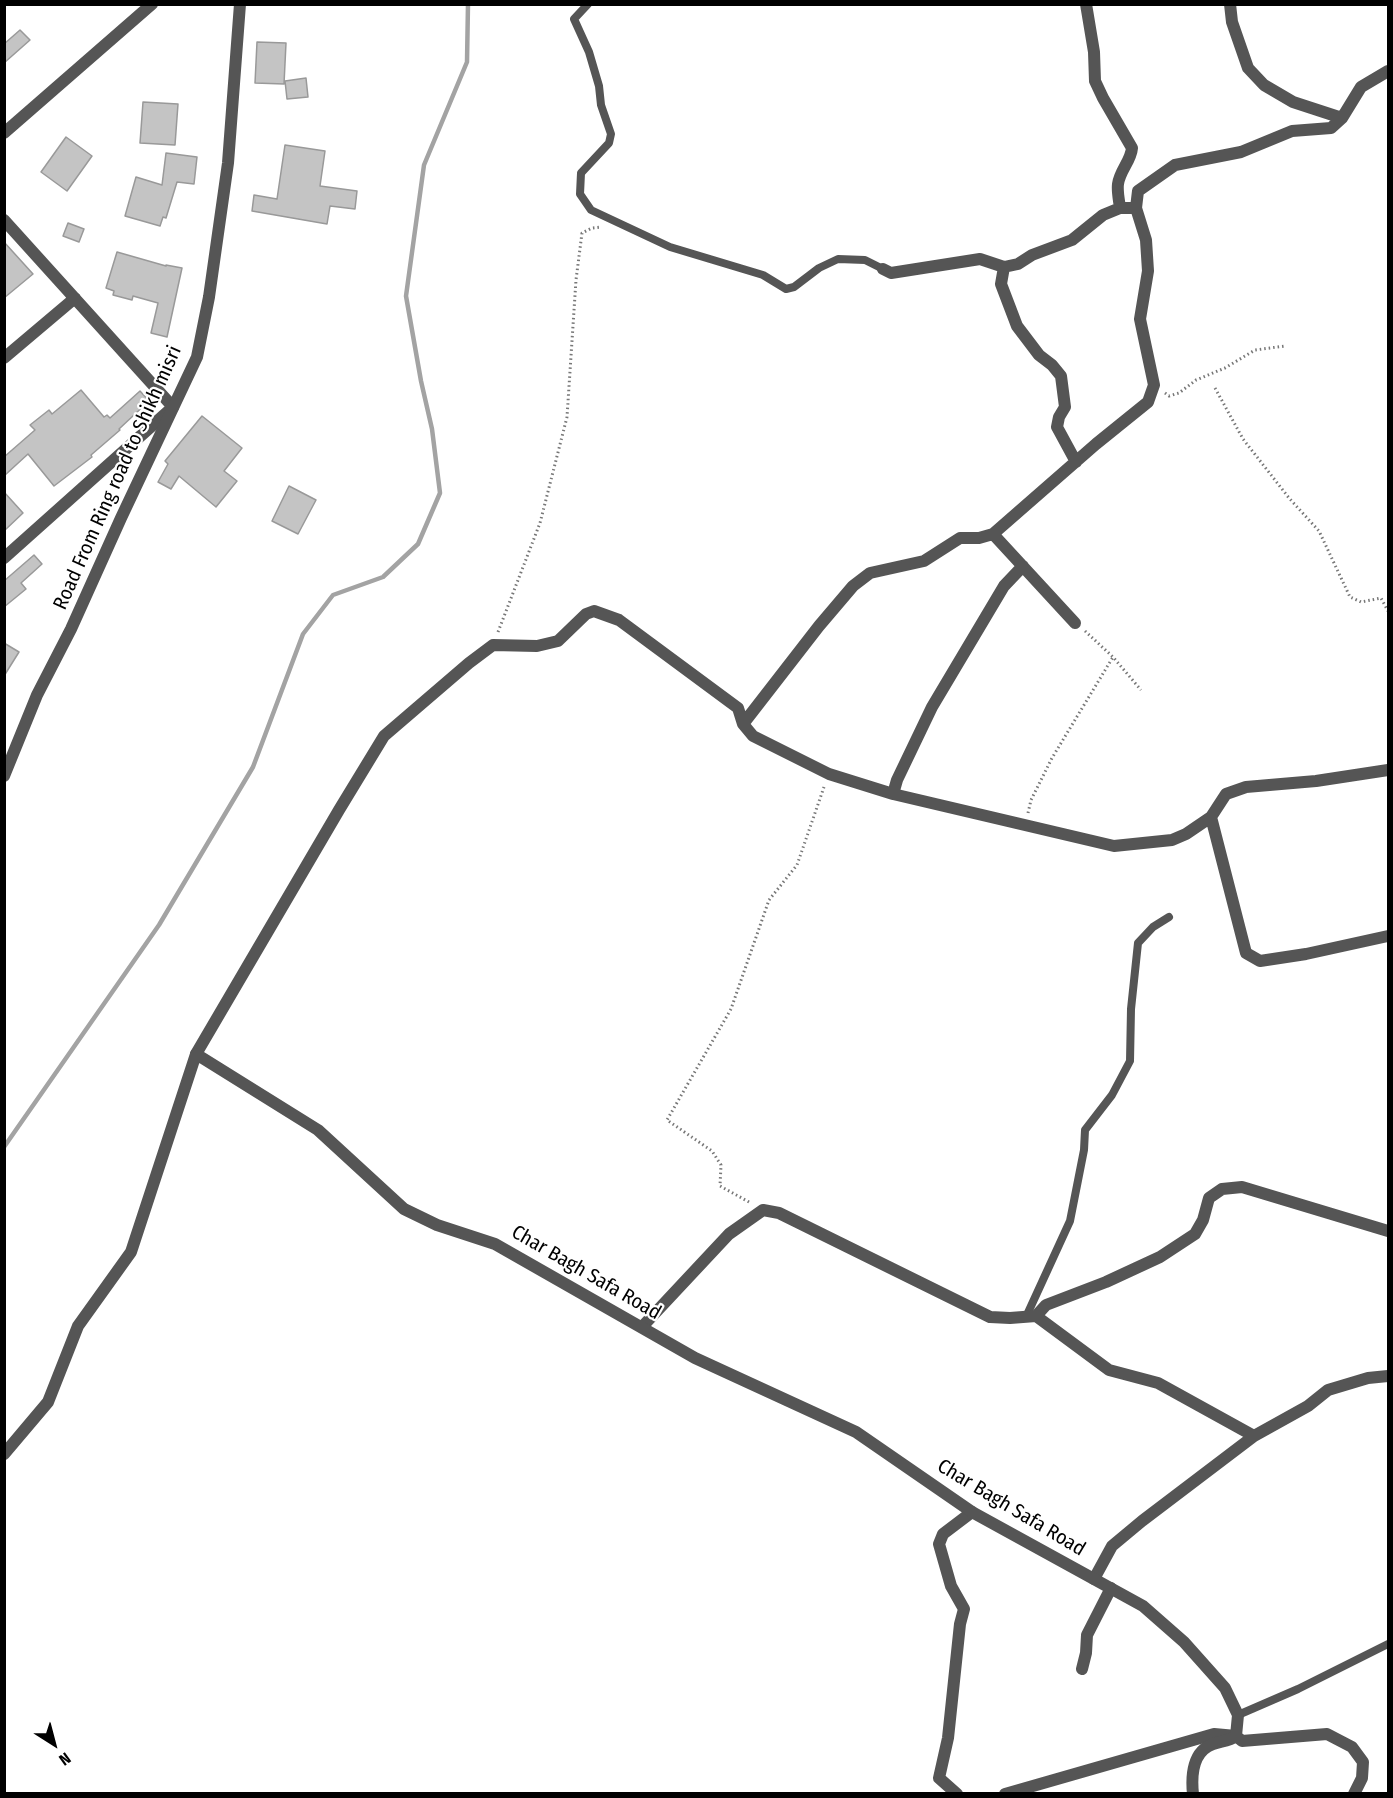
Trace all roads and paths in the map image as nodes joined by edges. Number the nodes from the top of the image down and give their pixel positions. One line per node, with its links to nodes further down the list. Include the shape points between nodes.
1 (152, 4): 8 (street)
2 (240, 4): 20 (street, Road From Ring road to Shikh misri, via 228,164 209,297 197,357)
3 (588, 4): 12 (lane, via 574,19 589,52 611,134 609,143 581,173 580,195 591,210)
4 (1086, 4): 9 (street, via 1095,81 1132,148 1118,183)
5 (1230, 4): 7 (street, via 1248,68 1264,85 1293,102)
6 (1389, 72): 7 (street, via 1361,87)
7 (1342, 118): 10 (street, via 1331,128 1292,131 1241,152 1175,165 1138,191)
8 (4, 133)
9 (1120, 208): 10 (street); 13 (street, via 1103,215 1072,240)
10 (1136, 208): 18 (street, via 1146,240 1148,271 1140,319)
11 (4, 219): 15 (street)
12 (617, 222): 14 (lane, via 670,247 763,275 786,289 838,259 865,260); 27 (path, via 582,233 567,417 540,523)
13 (1004, 267): 14 (street, via 980,259 891,273); 21 (street, via 1001,284 1017,326 1060,376 1065,407 1057,428)
14 (883, 270)
15 (75, 298): 17 (street); 20 (street)
16 (1285, 346): 18 (path, via 1255,350 1169,396)
17 (4, 358)
18 (1154, 385): 21 (street, via 1148,402)
19 (1215, 388): 25 (path, via 1243,439 1319,531 1350,597 1361,602 1381,598)
20 (173, 407): 23 (street); 33 (street, Road From Ring road to Shikh misri)
21 (1076, 462): 22 (street)
22 (993, 534): 24 (street); 30 (street, via 960,537 924,561 870,573 853,586 819,626)
23 (4, 558)
24 (1023, 567): 26 (street); 34 (street, via 1004,586 932,707)
25 (1389, 611)
26 (1075, 623): 28 (path)
27 (493, 645): 30 (street, via 537,646 558,641 594,611 619,620 738,708); 39 (street, via 384,736)
28 (1113, 657): 29 (path); 36 (path, via 1047,768 1031,800)
29 (1142, 690)
30 (743, 724): 32 (street, via 753,736)
31 (1389, 770): 35 (street, via 1246,787 1226,794)
32 (829, 774): 34 (street); 40 (path, via 797,865 769,900 731,1009 667,1120 712,1151 721,1165 720,1186)
33 (4, 776)
34 (892, 794): 36 (street)
35 (1211, 817): 36 (street, via 1172,840 1114,846); 38 (street, via 1246,953 1260,961)
36 (1025, 825)
37 (1169, 917): 42 (lane, via 1138,943 1130,1061 1112,1095 1085,1130 1070,1221)
38 (1389, 936)
39 (196, 1054): 43 (street, Char Bagh Safa Road, via 318,1130 404,1209 437,1226 495,1244); 46 (street, via 131,1252 78,1326 48,1402)
40 (763, 1210): 42 (street, via 779,1213 990,1317); 43 (street, via 729,1234)
41 (1389, 1231): 42 (street, via 1242,1187 1221,1189 1209,1198 1195,1234 1160,1257 1046,1305)
42 (1031, 1316): 45 (street, via 1110,1370 1158,1383)
43 (642, 1327): 47 (street, Char Bagh Safa Road, via 695,1358 856,1432)
44 (1389, 1376): 45 (street, via 1328,1390 1308,1406)
45 (1254, 1436): 48 (street, via 1112,1546)
46 (4, 1454)
47 (972, 1512): 48 (street, Char Bagh Safa Road); 54 (street, via 944,1534 939,1544 951,1586 964,1609 948,1738 939,1778)
48 (1094, 1579): 49 (street, Char Bagh Safa Road)
49 (1111, 1588): 51 (street, via 1088,1635); 52 (street, Char Bagh Safa Road, via 1143,1606 1184,1642 1225,1688)
50 (1389, 1644): 52 (lane)
51 (1082, 1668)
52 (1238, 1715): 53 (street)
53 (1236, 1736): 55 (street, via 1214,1734); 56 (street, via 1211,1744 1196,1757 1191,1780); 57 (street, via 1242,1741 1327,1734 1352,1747 1363,1762 1362,1778)
54 (957, 1794)
55 (1005, 1794)
56 (1193, 1794)
57 (1354, 1794)

